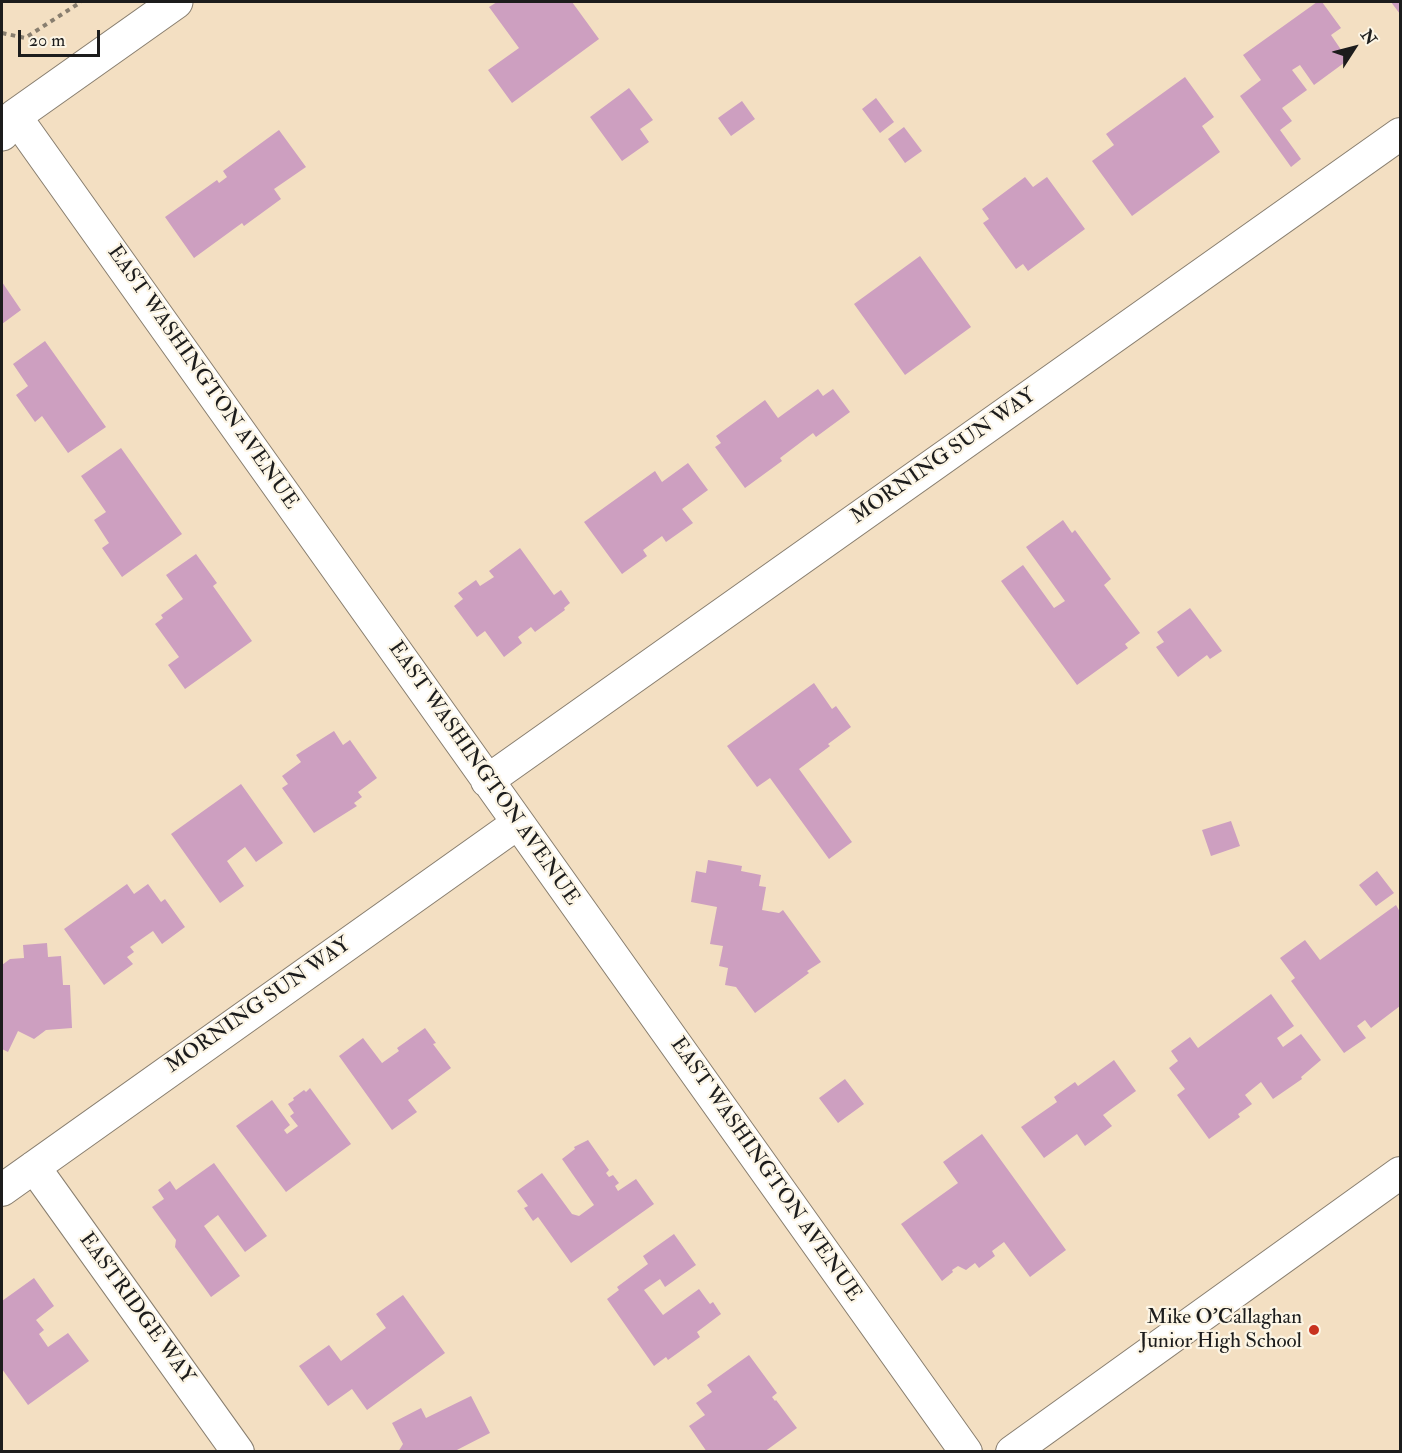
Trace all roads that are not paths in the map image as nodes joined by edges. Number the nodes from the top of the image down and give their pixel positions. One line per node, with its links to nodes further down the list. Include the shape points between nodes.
1 (176, 2): 2 (main road)
2 (5, 116): 4 (street, EAST WASHINGTON AVENUE)
3 (1401, 134): 4 (street, MORNING SUN WAY)
4 (488, 781): 5 (street, EAST WASHINGTON AVENUE)
5 (518, 823): 6 (street, MORNING SUN WAY); 10 (street, EAST WASHINGTON AVENUE)
6 (34, 1167): 8 (street, MORNING SUN WAY); 9 (street, EASTRIDGE WAY)
7 (1401, 1173): 11 (street)
8 (2, 1190)
9 (238, 1452)
10 (966, 1452)
11 (1011, 1452)

